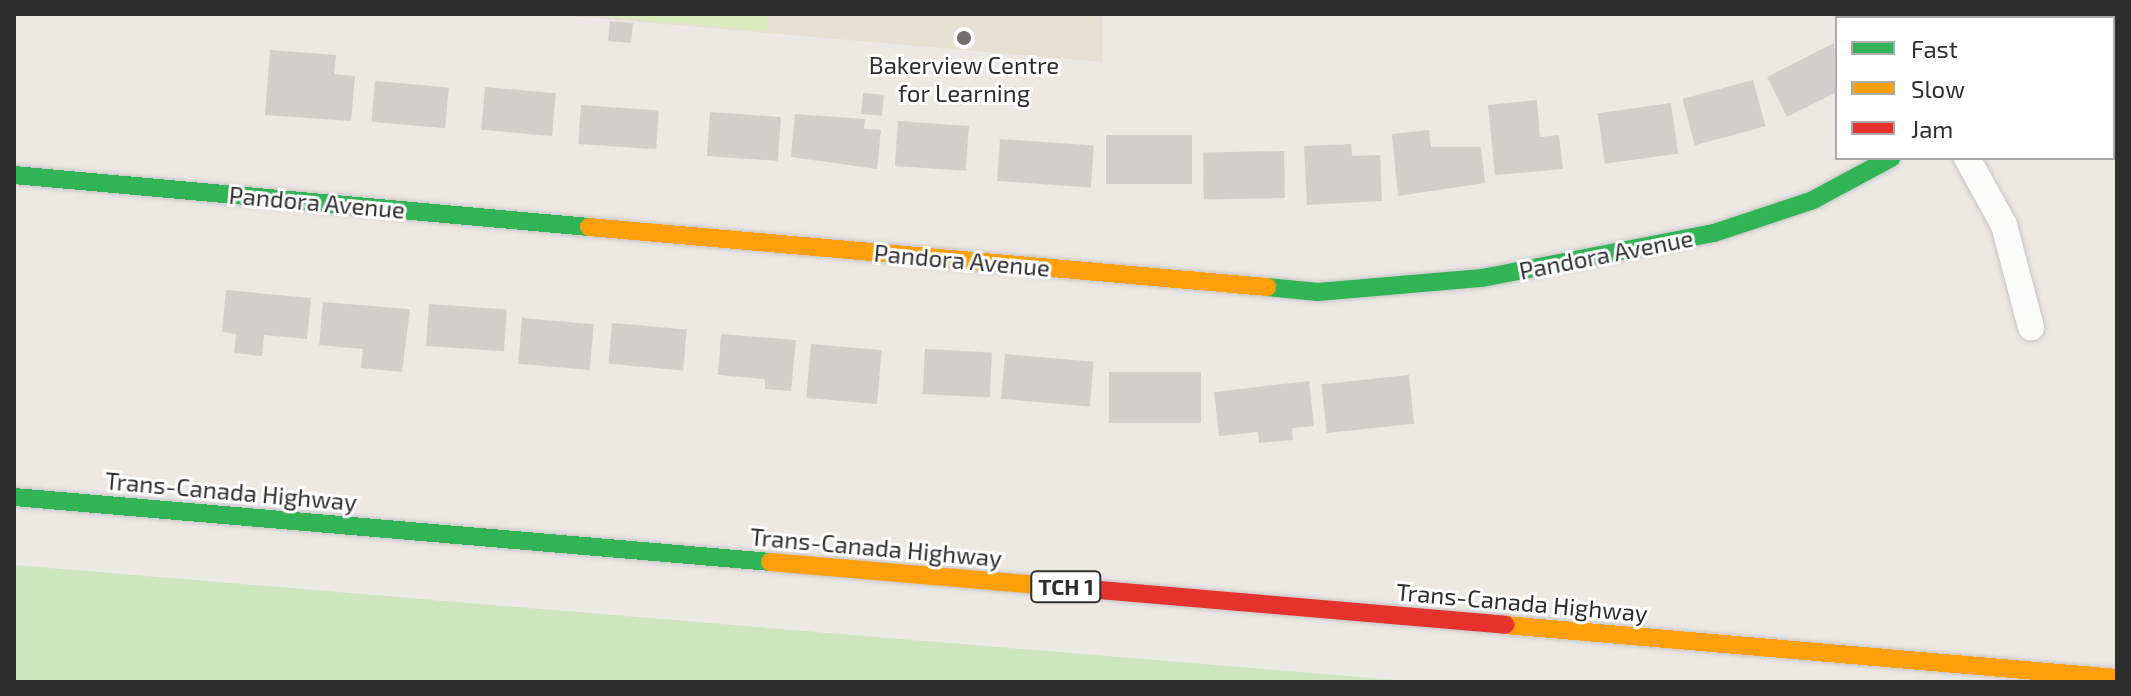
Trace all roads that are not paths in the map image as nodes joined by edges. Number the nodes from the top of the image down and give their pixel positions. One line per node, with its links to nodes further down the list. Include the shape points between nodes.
1 (1887, 160): 3 (main road, Pandora Avenue, via 1813,200 1714,233 1482,278 1318,292)
2 (1968, 160): 4 (street, via 2004,225)
3 (14, 175)
4 (2031, 327)
5 (14, 497): 6 (main road, Trans-Canada Highway / TCH 1)
6 (2117, 678)

